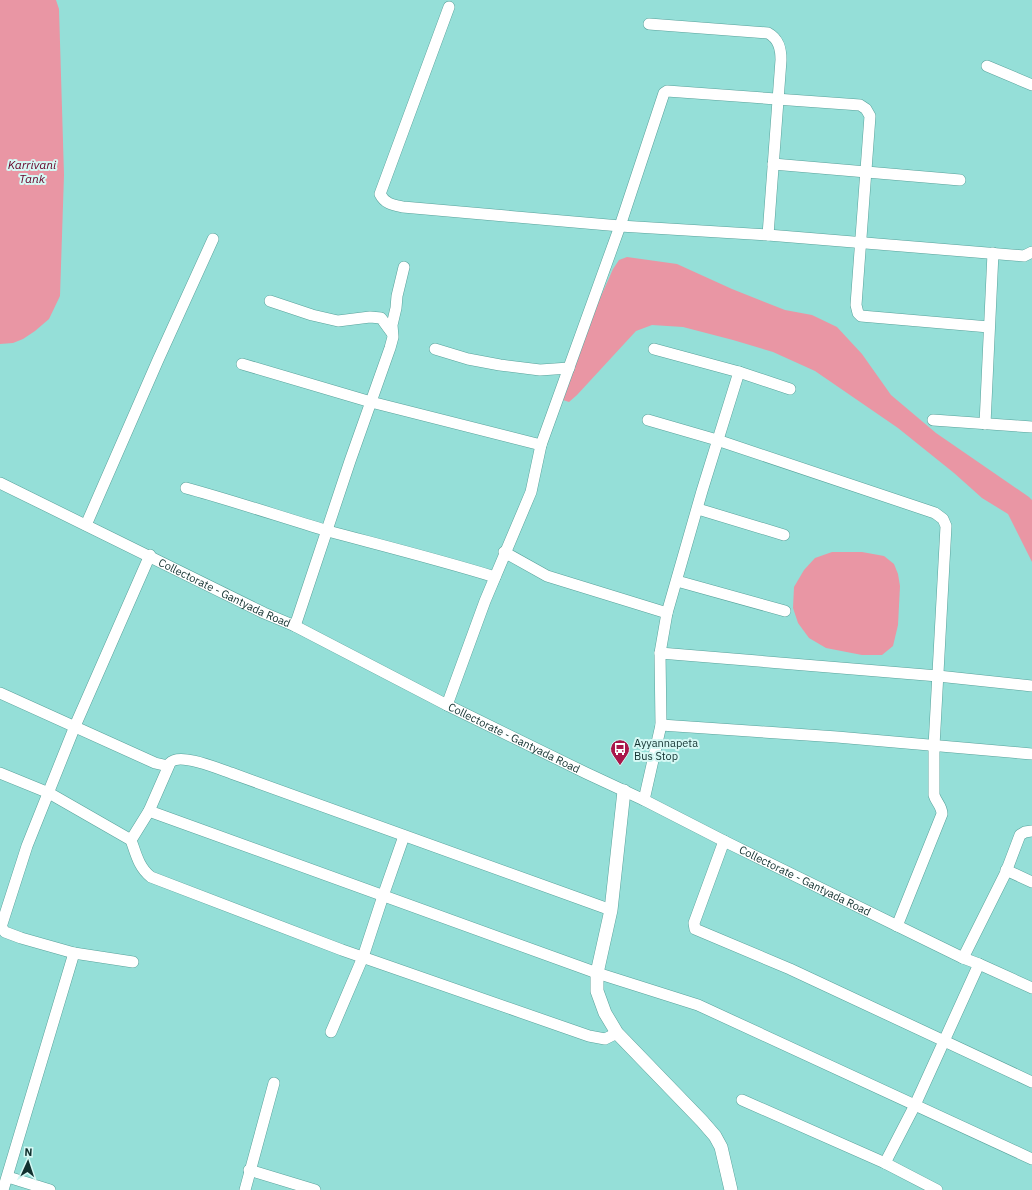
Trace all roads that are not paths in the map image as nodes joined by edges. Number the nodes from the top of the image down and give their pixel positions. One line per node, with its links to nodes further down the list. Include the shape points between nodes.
1 (449, 7): 9 (street, via 380,194 382,199 388,204 403,207)
2 (649, 24): 5 (street, via 772,35 781,51)
3 (987, 66): 4 (street)
4 (1032, 85)
5 (778, 99): 6 (street); 7 (street, via 860,105 866,109 870,116); 9 (street, via 667,90)
6 (773, 164): 7 (street); 10 (street)
7 (866, 172): 8 (street); 12 (street)
8 (960, 180)
9 (620, 226): 10 (street); 22 (street)
10 (768, 235): 12 (street)
11 (213, 239): 35 (street)
12 (861, 242): 14 (street); 17 (street, via 856,305 861,316)
13 (1032, 252): 14 (street, via 1024,256)
14 (993, 253): 17 (street)
15 (404, 266): 18 (street)
16 (270, 301): 18 (street, via 338,322 370,317 381,318)
17 (989, 328): 28 (street)
18 (392, 333): 25 (street, via 390,348)
19 (435, 349): 22 (street, via 500,365 540,370)
20 (654, 349): 23 (street)
21 (242, 364): 25 (street)
22 (569, 368): 31 (street)
23 (739, 372): 24 (street); 30 (street)
24 (790, 389)
25 (371, 402): 31 (street); 36 (street)
26 (648, 420): 30 (street)
27 (933, 420): 28 (street)
28 (985, 424): 29 (street)
29 (1032, 427)
30 (717, 440): 34 (street); 46 (street, via 936,513 943,519 946,526)
31 (541, 445): 38 (street, via 531,492)
32 (0, 483): 35 (street, Collectorate - Gantyada Road)
33 (186, 488): 36 (street)
34 (698, 509): 37 (street); 41 (street)
35 (86, 525): 39 (street, Collectorate - Gantyada Road)
36 (326, 530): 40 (street); 44 (street)
37 (784, 535)
38 (504, 552): 40 (street); 43 (street, via 547,576)
39 (150, 555): 44 (street, Collectorate - Gantyada Road); 51 (street)
40 (495, 577): 49 (street)
41 (677, 581): 42 (street); 43 (street)
42 (785, 611)
43 (667, 612): 45 (street)
44 (295, 626): 49 (street, Collectorate - Gantyada Road)
45 (660, 653): 46 (street); 50 (street)
46 (938, 676): 47 (street); 52 (street)
47 (1032, 686)
48 (0, 693): 51 (street)
49 (447, 705): 56 (street, Collectorate - Gantyada Road)
50 (661, 725): 52 (street); 58 (street)
51 (75, 726): 54 (street); 57 (street)
52 (934, 746): 53 (street); 68 (street, via 934,795 941,806 942,814)
53 (1032, 754)
54 (168, 766): 59 (street); 61 (street, via 178,759 188,760 231,773)
55 (0, 773): 57 (street)
56 (624, 791): 58 (street, Collectorate - Gantyada Road); 67 (main road)
57 (49, 793): 62 (street); 69 (street, via 27,846 1,927 5,932)
58 (644, 800): 63 (street, Collectorate - Gantyada Road)
59 (149, 811): 62 (street); 66 (street)
60 (1032, 831): 64 (street, via 1020,835)
61 (404, 836): 66 (street); 67 (street)
62 (131, 840): 70 (street, via 140,865 151,877)
63 (724, 841): 68 (street, Collectorate - Gantyada Road); 78 (street, via 694,923 695,929)
64 (1006, 870): 65 (street); 71 (street)
65 (1032, 882)
66 (383, 896): 70 (street); 74 (street)
67 (611, 910): 74 (main road)
68 (897, 926): 71 (street, Collectorate - Gantyada Road)
69 (74, 953): 72 (street); 86 (street)
70 (363, 957): 76 (street); 77 (street, via 588,1036 604,1039)
71 (963, 958): 73 (street, Collectorate - Gantyada Road)
72 (133, 962)
73 (979, 964): 75 (street, Collectorate - Gantyada Road); 78 (street)
74 (597, 974): 77 (main road, via 600,1002); 82 (street, via 698,1005)
75 (1032, 988)
76 (331, 1032)
77 (617, 1033): 91 (main road, via 715,1136 721,1147)
78 (945, 1040): 79 (street); 82 (street)
79 (1032, 1082)
80 (274, 1083): 85 (street)
81 (742, 1100): 84 (street)
82 (916, 1104): 83 (street); 84 (street)
83 (1032, 1159)
84 (885, 1163): 92 (street)
85 (250, 1170): 89 (street); 90 (street)
86 (8, 1177): 87 (street); 88 (street)
87 (3, 1190)
88 (50, 1190)
89 (245, 1190)
90 (315, 1190)
91 (731, 1190)
92 (937, 1190)

